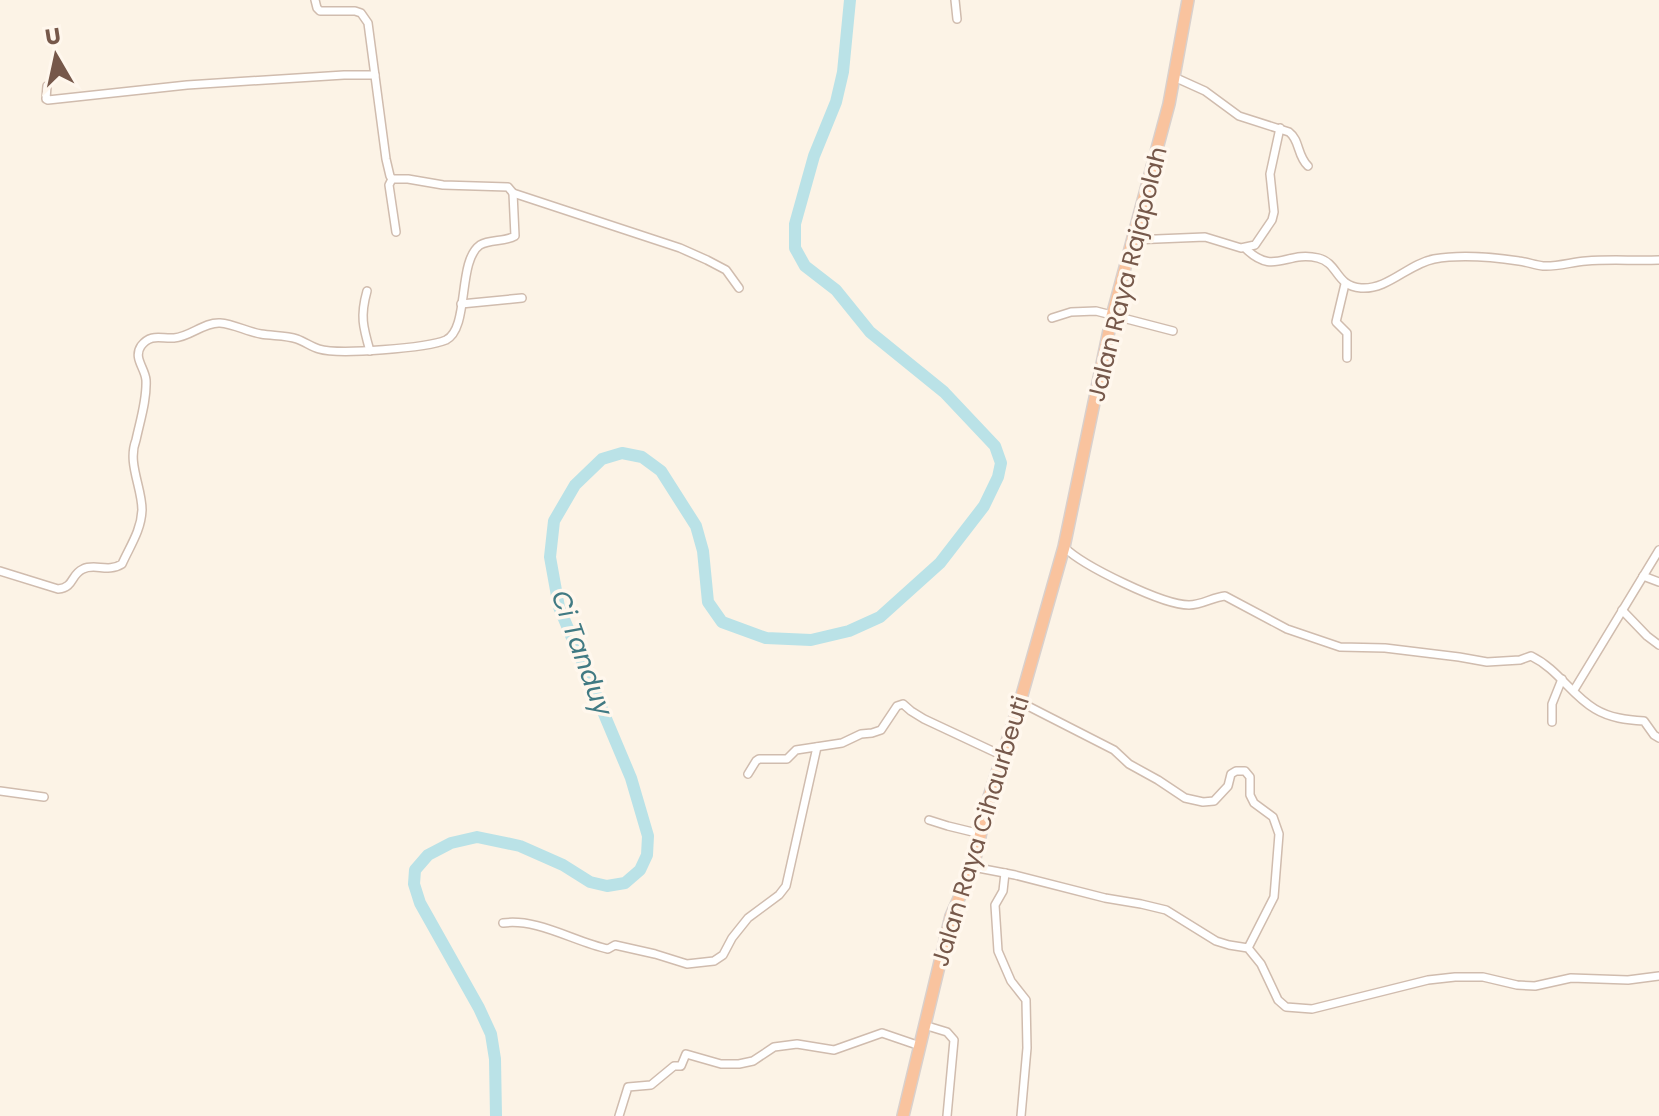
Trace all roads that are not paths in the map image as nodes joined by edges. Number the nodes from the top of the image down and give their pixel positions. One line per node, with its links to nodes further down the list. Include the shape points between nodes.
1 (315, 0): 5 (street, via 320,11 355,11 366,18)
2 (955, 0): 4 (street)
3 (1188, 0): 6 (highway, Jalan Raya Rajapolah)
4 (957, 19)
5 (375, 75): 7 (street, via 187,85 48,100); 10 (street)
6 (1174, 77): 8 (street, via 1239,116); 13 (highway, Jalan Raya Rajapolah)
7 (47, 86)
8 (1280, 128): 9 (street, via 1295,136); 14 (street, via 1270,174 1272,220 1255,245)
9 (1308, 166)
10 (392, 179): 11 (street, via 505,186); 12 (street)
11 (513, 193): 17 (street, via 680,248 726,270); 20 (street, via 515,236 478,247)
12 (396, 232)
13 (1132, 240): 14 (street, via 1205,237); 21 (highway, Jalan Raya Rajapolah)
14 (1245, 248): 16 (street, via 1265,262 1320,258)
15 (1659, 260): 16 (street, via 1546,266 1494,257 1434,259 1373,287)
16 (1345, 284): 25 (street, via 1336,322 1347,333)
17 (739, 288)
18 (367, 291): 24 (street, via 362,320)
19 (522, 298): 20 (street)
20 (461, 304): 24 (street, via 458,326 447,339)
21 (1112, 317): 22 (street, via 1084,311); 23 (street); 26 (highway, Jalan Raya Rajapolah)
22 (1052, 318)
23 (1173, 331)
24 (370, 351): 28 (street, via 321,350 295,338 217,323 175,338 147,341 138,355 146,380 133,449 142,514 122,564 111,569 86,567 63,589)
25 (1347, 358)
26 (1064, 547): 33 (street, via 1099,570 1181,605 1225,596 1287,629 1340,647 1487,662 1531,656); 35 (highway, Jalan Raya Cihaurbeuti)
27 (1659, 550): 29 (street)
28 (0, 571)
29 (1643, 576): 30 (street); 31 (street)
30 (1659, 582)
31 (1622, 610): 32 (street); 34 (street)
32 (1659, 645)
33 (1562, 679): 34 (street); 36 (street, via 1552,704)
34 (1574, 690): 37 (street, via 1604,714 1644,721)
35 (1020, 702): 39 (highway, Jalan Raya Cihaurbeuti); 48 (street, via 1114,750 1185,798 1214,801 1231,774 1245,771 1254,803 1273,817 1279,834 1274,897)
36 (1552, 722)
37 (1659, 738)
38 (817, 747): 39 (street, via 881,730 903,704); 40 (street, via 796,750 787,759 757,760); 47 (street, via 786,886 748,918 717,959 683,963 615,945 590,945 538,926)
39 (1003, 756): 44 (highway, Jalan Raya Cihaurbeuti)
40 (748, 774)
41 (0, 791): 42 (street)
42 (44, 797)
43 (929, 820): 44 (street)
44 (981, 834): 45 (highway, Jalan Raya Cihaurbeuti)
45 (973, 867): 46 (street); 50 (highway, Jalan Raya Cihaurbeuti, via 951,916)
46 (1005, 873): 48 (street, via 1166,910 1216,941); 55 (street, via 995,905 998,951 1026,1000)
47 (503, 923)
48 (1248, 948): 49 (street, via 1278,1000 1286,1007 1312,1009 1455,977 1535,986 1571,978)
49 (1659, 976)
50 (924, 1025): 51 (highway, Jalan Raya Cihaurbeuti); 54 (street, via 947,1032 954,1040)
51 (920, 1046): 52 (street, via 882,1033 834,1050 797,1044 774,1047 739,1064 686,1054 681,1066 651,1085 628,1087); 53 (highway, Jalan Raya Cihaurbeuti)
52 (619, 1116)
53 (903, 1116)
54 (947, 1116)
55 (1021, 1116)

